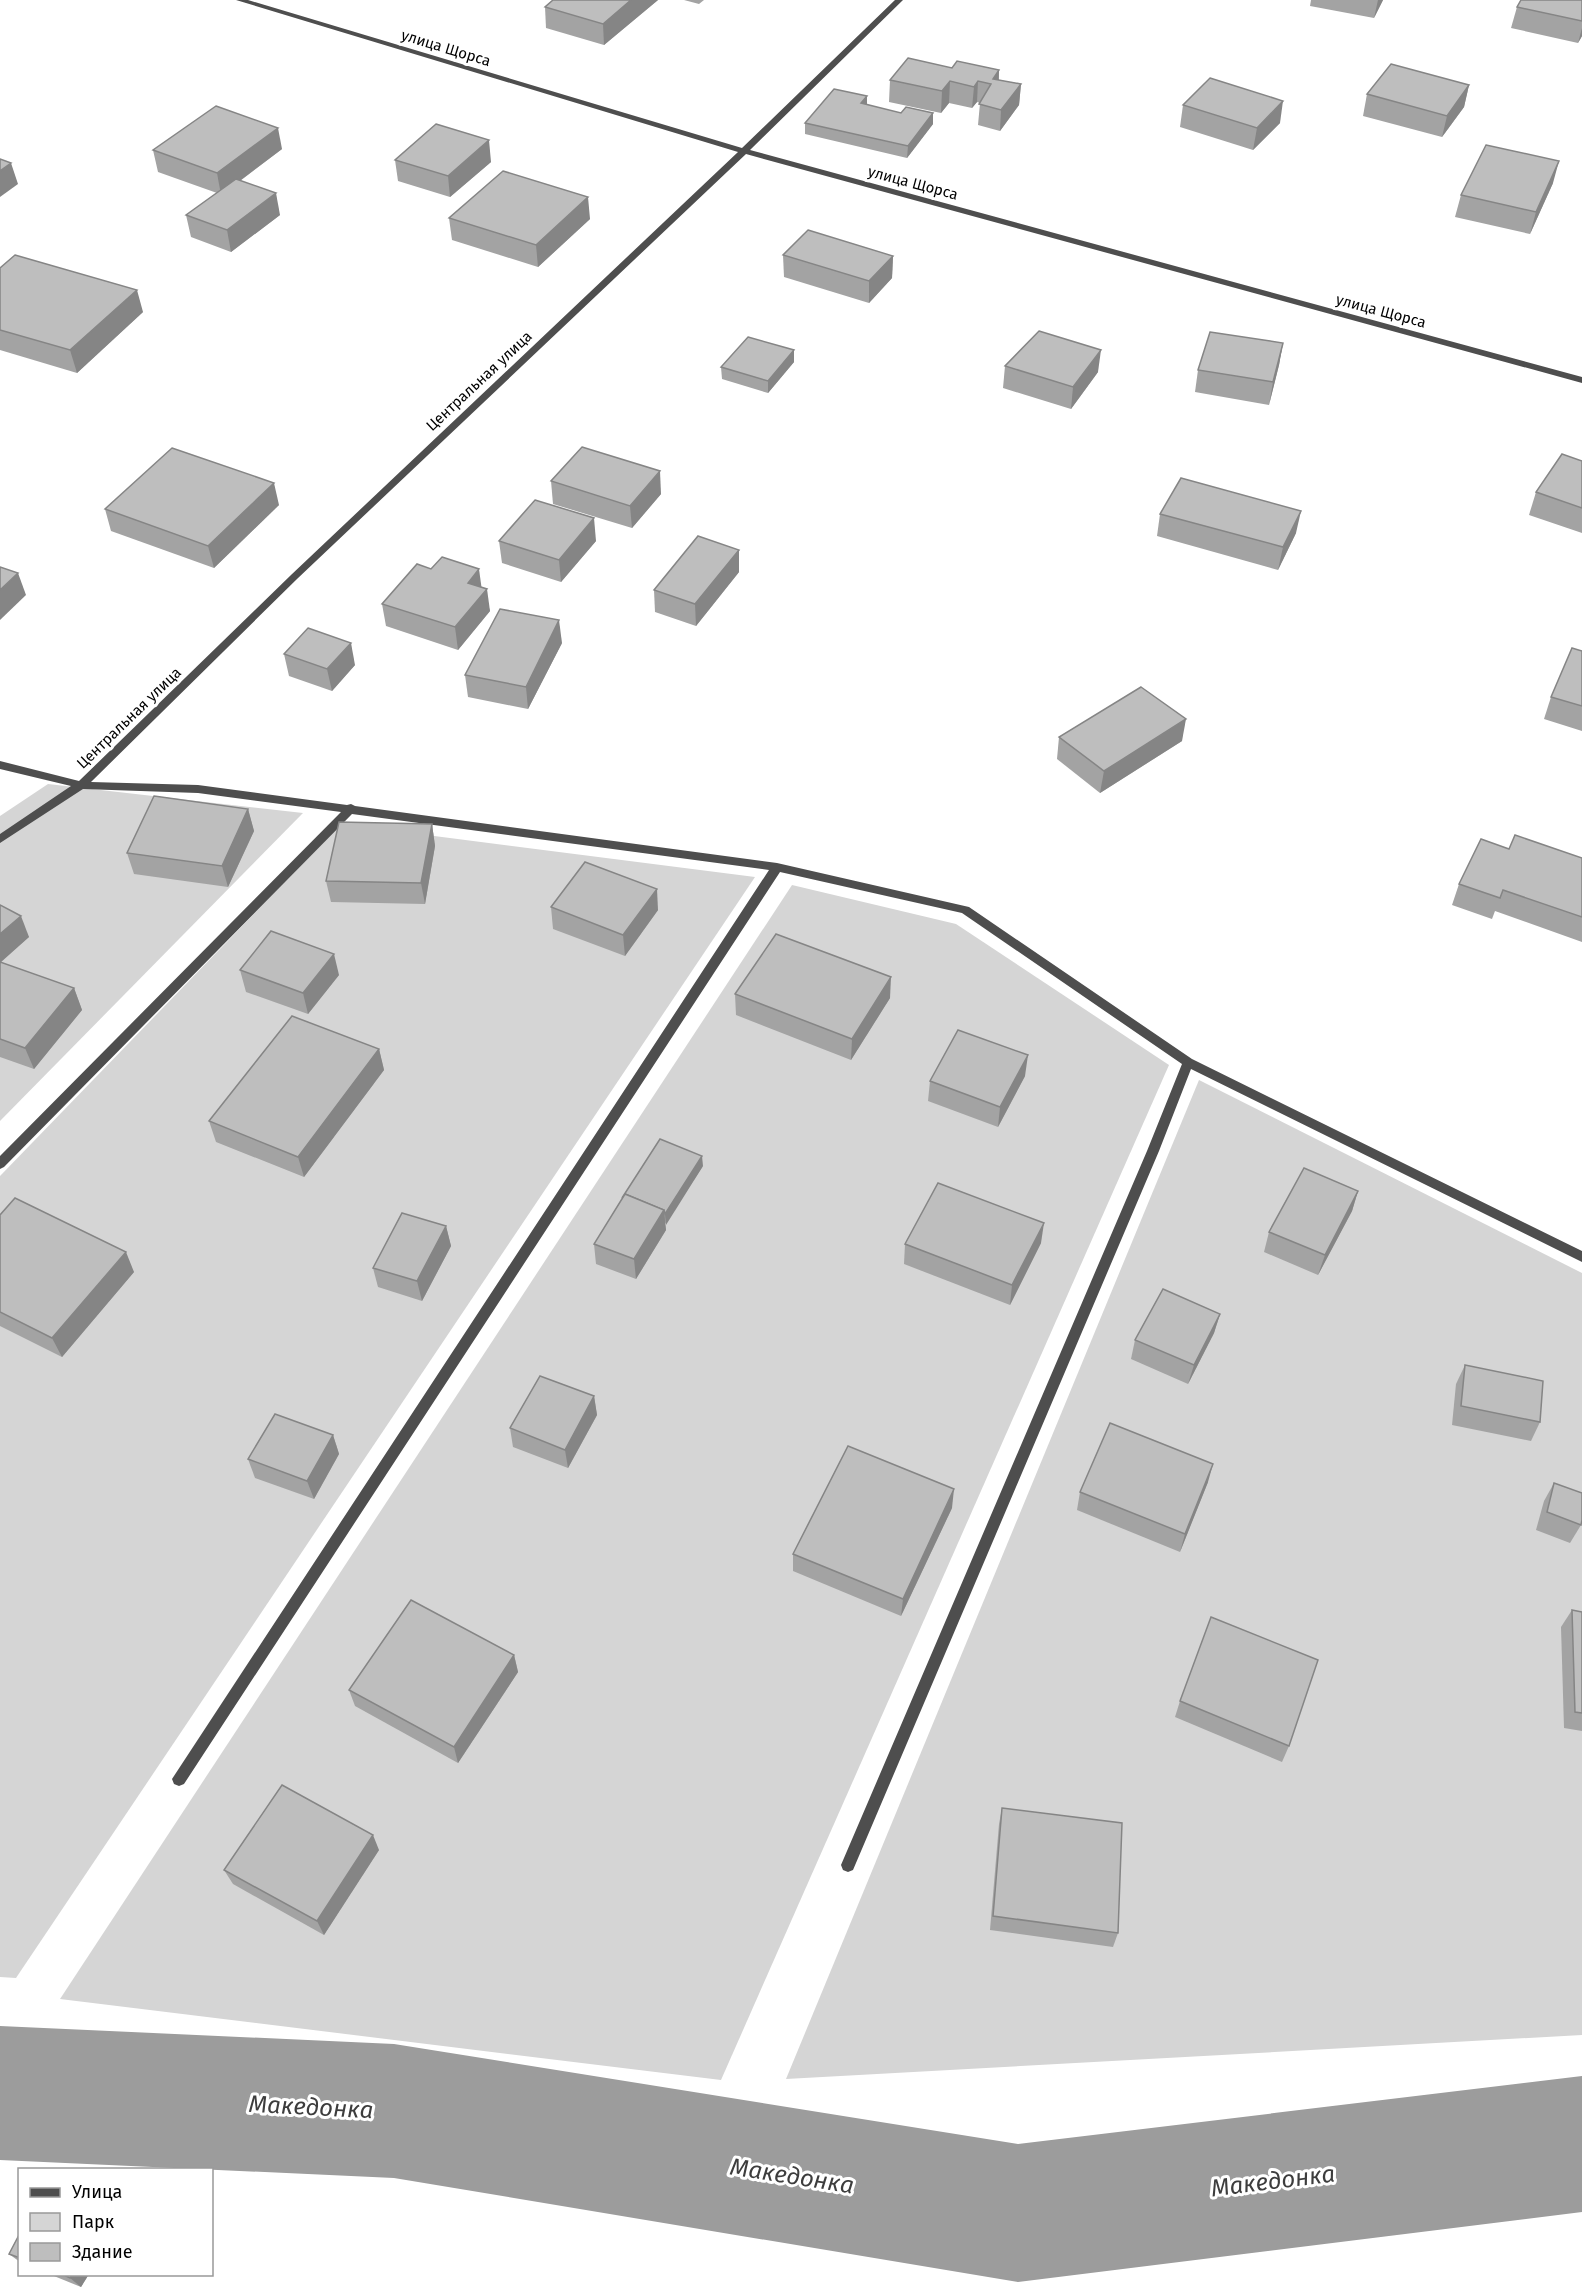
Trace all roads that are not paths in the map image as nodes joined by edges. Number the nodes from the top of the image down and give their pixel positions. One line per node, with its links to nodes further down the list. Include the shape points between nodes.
1 (240, 0): 3 (street, улица Щорса)
2 (899, 0): 3 (street, Центральная улица)
3 (744, 151): 4 (street, улица Щорса); 6 (street, Центральная улица, via 294,577)
4 (1582, 380)
5 (0, 765): 6 (street)
6 (81, 785): 7 (street, via 198,789); 8 (street, Центральная улица)
7 (351, 808): 9 (street); 11 (street)
8 (0, 840)
9 (777, 867): 10 (street, via 965,910); 13 (street)
10 (1188, 1062): 12 (street); 14 (street)
11 (0, 1164)
12 (1582, 1257)
13 (179, 1779)
14 (848, 1865)

